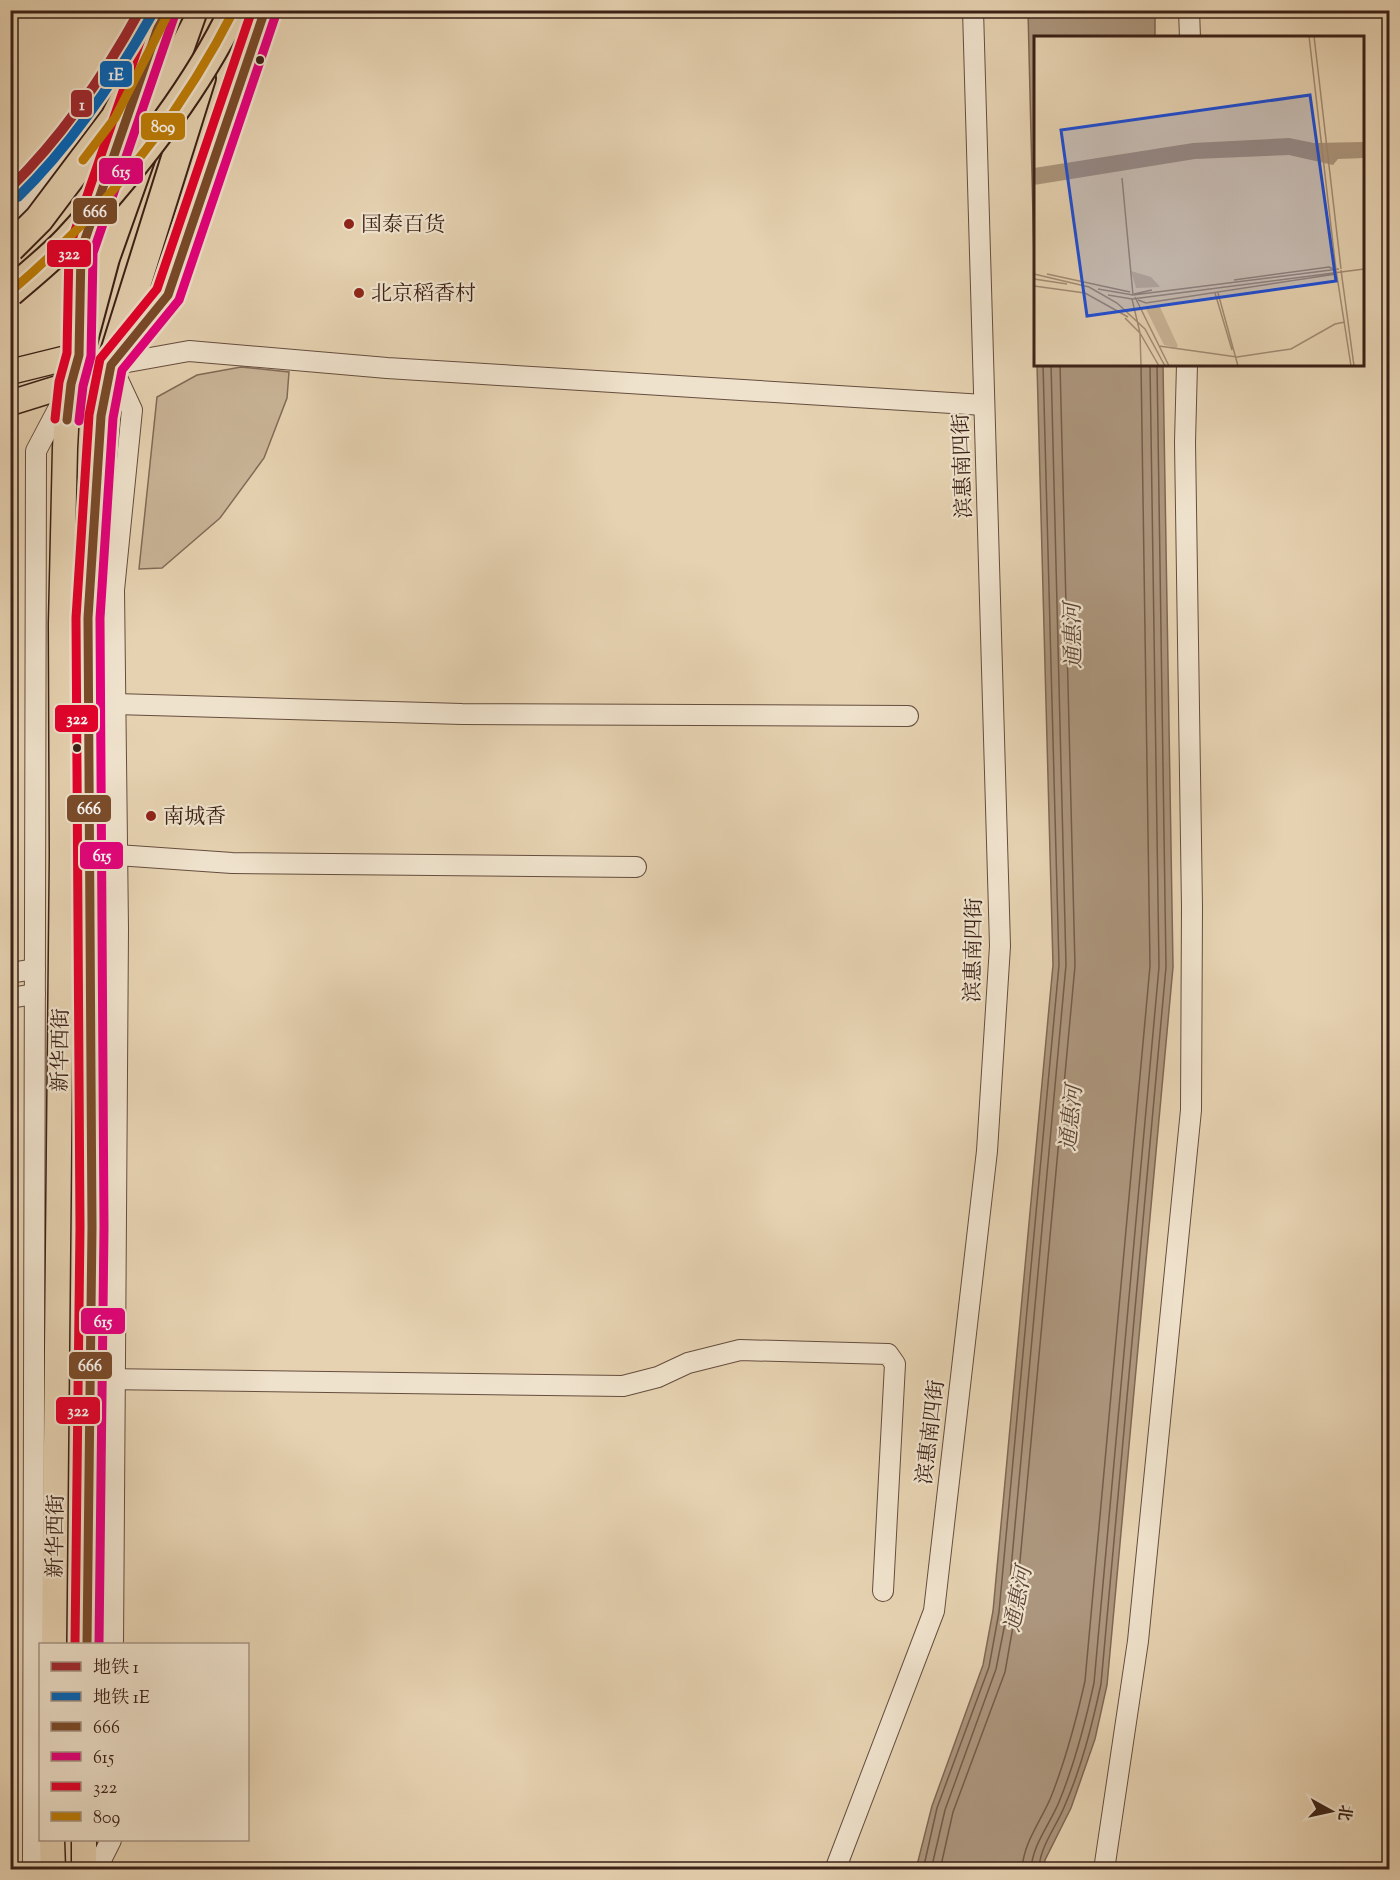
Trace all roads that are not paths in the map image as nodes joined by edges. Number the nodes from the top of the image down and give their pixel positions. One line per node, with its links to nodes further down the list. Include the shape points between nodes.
1 (153, 10): 11 (street, via 126,66 54,174)
2 (164, 10): 14 (street, via 81,251)
3 (170, 10): 12 (highway, bridge, via 115,118 39,219)
4 (193, 10): 14 (highway, via 105,258)
5 (222, 10): 15 (highway)
6 (234, 10): 13 (highway, bridge, via 215,50 145,150 67,241)
7 (264, 10): 15 (street, via 168,296)
8 (973, 10): 20 (street, 滨惠南四街)
9 (1189, 10): 10 (street)
10 (1190, 36)
11 (10, 221)
12 (10, 248)
13 (10, 292)
14 (79, 356): 15 (main road); 17 (main road); 18 (main road, 新华西街)
15 (111, 365): 18 (main road); 20 (street, via 189,351 387,368); 21 (street, via 132,410 114,590); 22 (main road, 新华西街, via 101,416 88,618)
16 (1186, 366): 44 (street, via 1191,1110 1138,1641)
17 (10, 372)
18 (71, 384): 19 (main road); 26 (street, via 36,452); 33 (main road, 新华西街, via 65,448 61,613)
19 (10, 403)
20 (984, 405): 43 (street, 滨惠南四街, via 1000,946 987,1151 934,1611)
21 (115, 704): 22 (street); 23 (street, via 462,714); 24 (street)
22 (89, 707): 30 (main road, 新华西街)
23 (908, 716)
24 (117, 855): 25 (street, via 232,863); 31 (street)
25 (636, 867)
26 (35, 969): 27 (street); 28 (street)
27 (10, 973)
28 (35, 994): 29 (street); 39 (street)
29 (10, 998)
30 (90, 1379): 31 (street); 34 (main road, 新华西街)
31 (115, 1379): 32 (street, via 623,1386 740,1350 888,1354 895,1364); 35 (street)
32 (883, 1591)
33 (54, 1643)
34 (87, 1643)
35 (113, 1643)
36 (52, 1841): 40 (main road)
37 (84, 1841): 41 (main road)
38 (110, 1841): 42 (street)
39 (36, 1869)
40 (53, 1869)
41 (84, 1869)
42 (96, 1869)
43 (835, 1869)
44 (1104, 1869)

